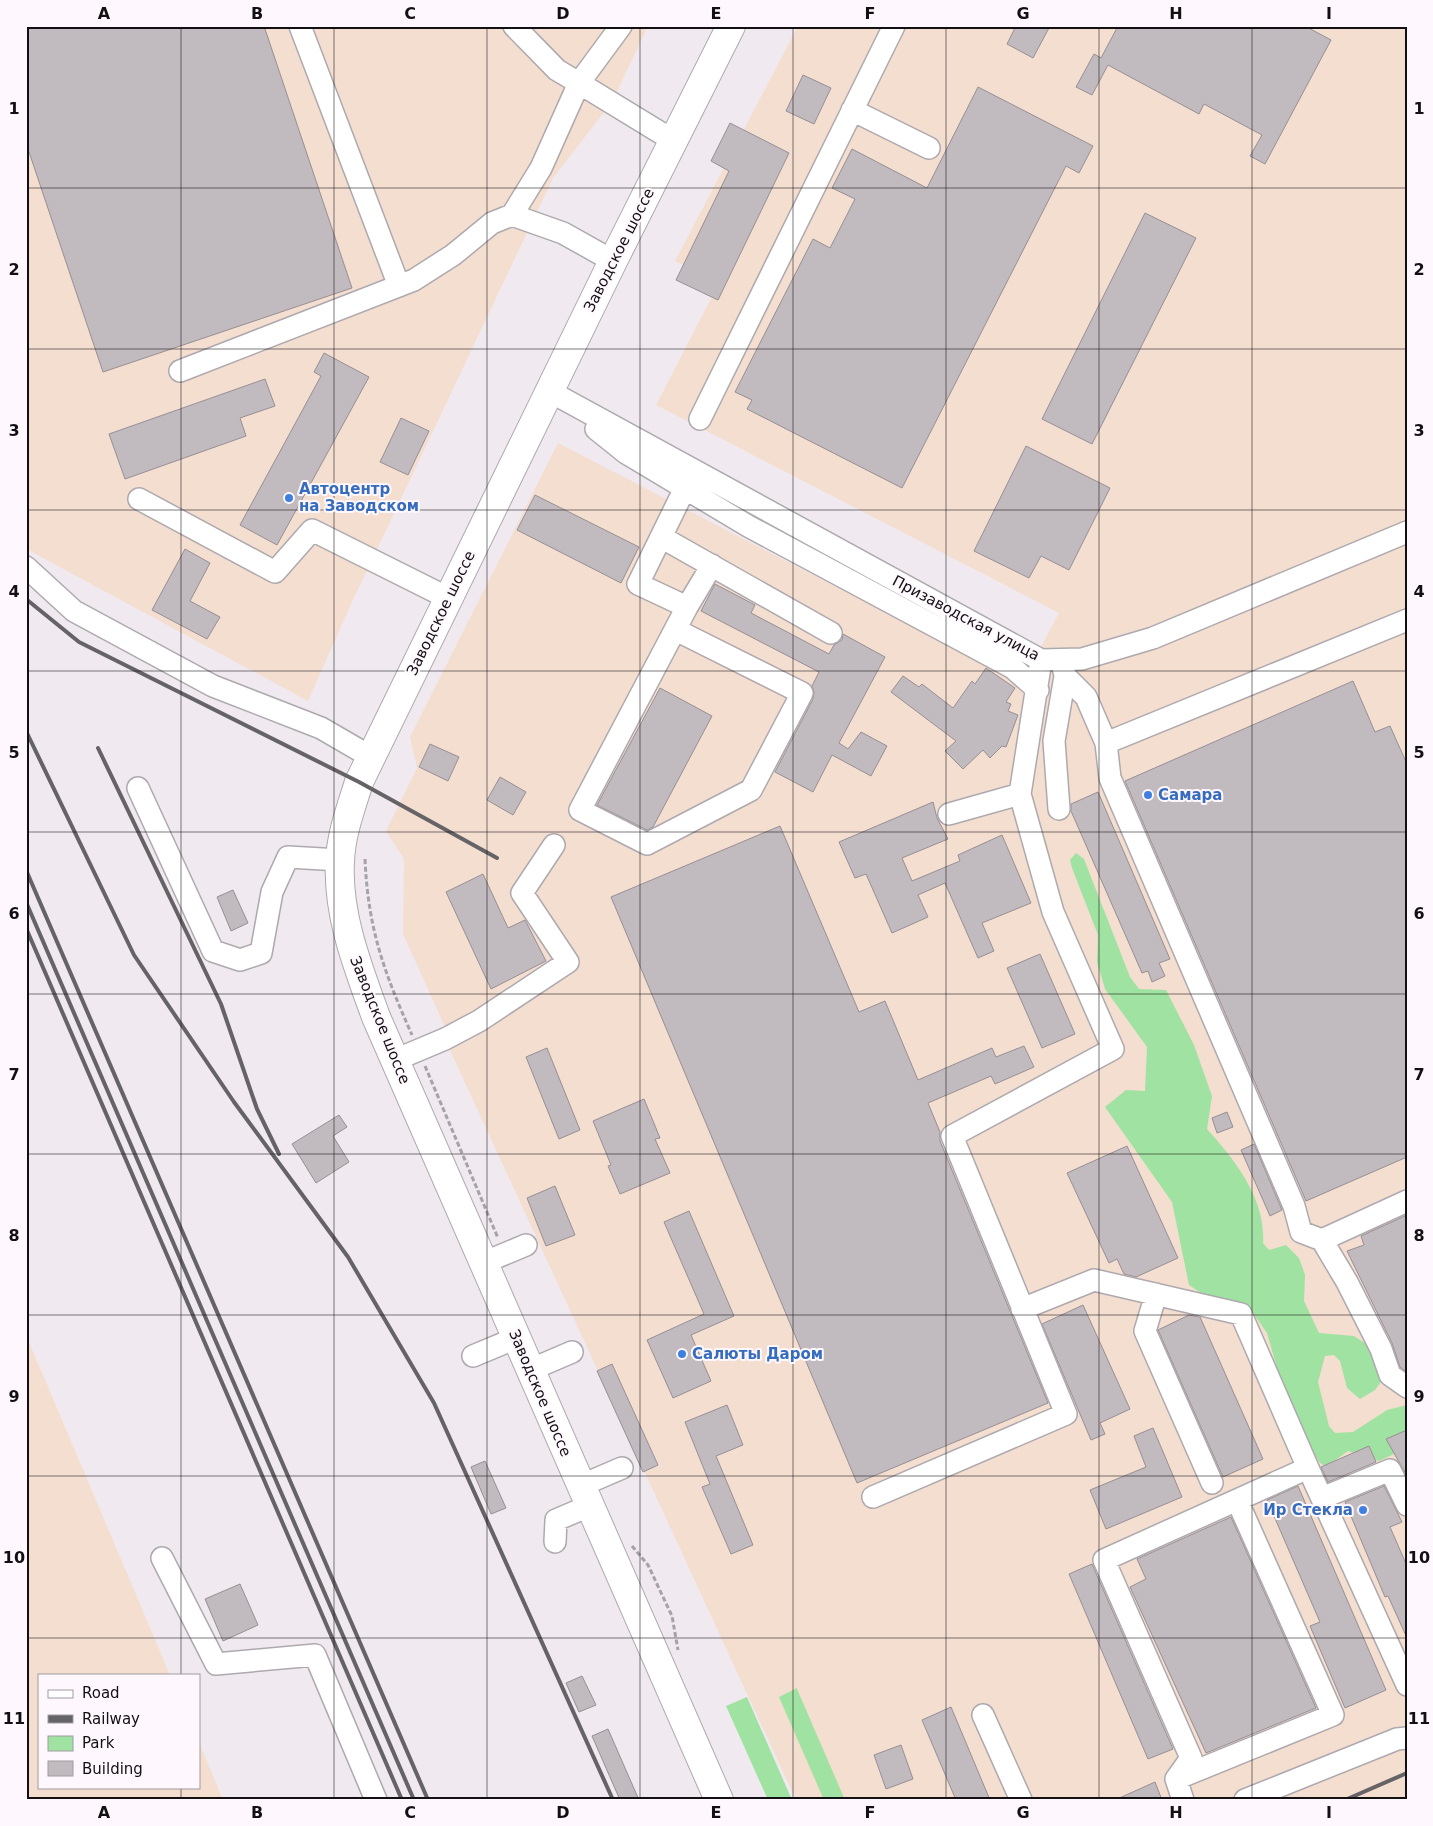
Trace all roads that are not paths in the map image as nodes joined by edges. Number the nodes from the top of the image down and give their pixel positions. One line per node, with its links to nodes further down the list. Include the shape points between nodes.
1 (300, 26): 12 (street)
2 (514, 26): 6 (street, via 557,70)
3 (621, 26): 6 (street)
4 (731, 26): 8 (main road, Заводское шоссе)
5 (894, 26): 7 (street)
6 (579, 83): 8 (street); 10 (street, via 541,168)
7 (852, 110): 9 (street); 15 (street)
8 (674, 141): 11 (main road, Заводское шоссе)
9 (929, 148)
10 (512, 215): 11 (street, via 563,233); 12 (street, via 492,223 452,255)
11 (612, 262): 14 (main road, Заводское шоссе)
12 (399, 286): 13 (street)
13 (180, 371)
14 (548, 391): 16 (street, via 626,453); 22 (main road, Заводское шоссе); 27 (street, Призаводская улица)
15 (700, 419)
16 (685, 488): 19 (street); 28 (street, via 748,526 1012,668)
17 (139, 499): 22 (street, via 275,572 312,530)
18 (1407, 532): 27 (street, Призаводская улица, via 1152,638)
19 (661, 537): 20 (street); 23 (street, via 638,584)
20 (712, 565): 23 (street); 26 (street)
21 (26, 566): 30 (street, via 74,611 213,686 321,728)
22 (448, 598): 30 (main road, Заводское шоссе)
23 (687, 607): 25 (street)
24 (1407, 620): 29 (street)
25 (676, 630): 25 (street, via 802,693 751,790 647,844 580,810)
26 (831, 633)
27 (1056, 665): 28 (street); 29 (street, via 1086,697); 33 (street, via 1054,741)
28 (1038, 690): 32 (street)
29 (1106, 743): 39 (street, via 1110,778 1294,1206 1301,1232)
30 (371, 757): 36 (main road, Заводское шоссе, via 359,782 344,831)
31 (138, 788): 36 (street, via 213,951 240,960 261,953 272,892 288,857)
32 (1020, 794): 34 (street); 43 (street, via 1052,912 1113,1049 952,1136)
33 (1059, 809)
34 (949, 814)
35 (554, 845): 37 (street, via 522,893 568,962 479,1021)
36 (352, 859): 37 (main road, Заводское шоссе, via 341,897 351,948 376,1017)
37 (406, 1055): 41 (main road, Заводское шоссе)
38 (1407, 1201): 39 (street)
39 (1322, 1240): 48 (street, via 1381,1349 1390,1375)
40 (526, 1245): 41 (street)
41 (494, 1259): 44 (main road, Заводское шоссе)
42 (1156, 1294): 43 (street, via 1094,1280); 50 (street, via 1241,1314); 51 (street, via 1145,1331)
43 (1022, 1309): 53 (street, via 1066,1414)
44 (516, 1338): 46 (street); 47 (main road, Заводское шоссе)
45 (572, 1352): 47 (street)
46 (474, 1356)
47 (530, 1370): 52 (main road, Заводское шоссе)
48 (1407, 1387)
49 (622, 1468): 52 (street)
50 (1308, 1468): 54 (street); 55 (street)
51 (1212, 1483)
52 (584, 1496): 57 (street, via 556,1520); 64 (main road, Заводское шоссе)
53 (873, 1497)
54 (1322, 1498): 56 (street, via 1390,1470); 59 (street)
55 (1237, 1500): 62 (street, via 1104,1560 1191,1758); 62 (street, via 1333,1715)
56 (1407, 1505)
57 (555, 1542)
58 (162, 1558): 63 (street, via 216,1664 316,1655)
59 (1407, 1685)
60 (983, 1715): 65 (street)
61 (1403, 1735): 67 (street)
62 (1176, 1779): 66 (street)
63 (376, 1800)
64 (719, 1800)
65 (1021, 1800)
66 (1183, 1800)
67 (1245, 1800)

